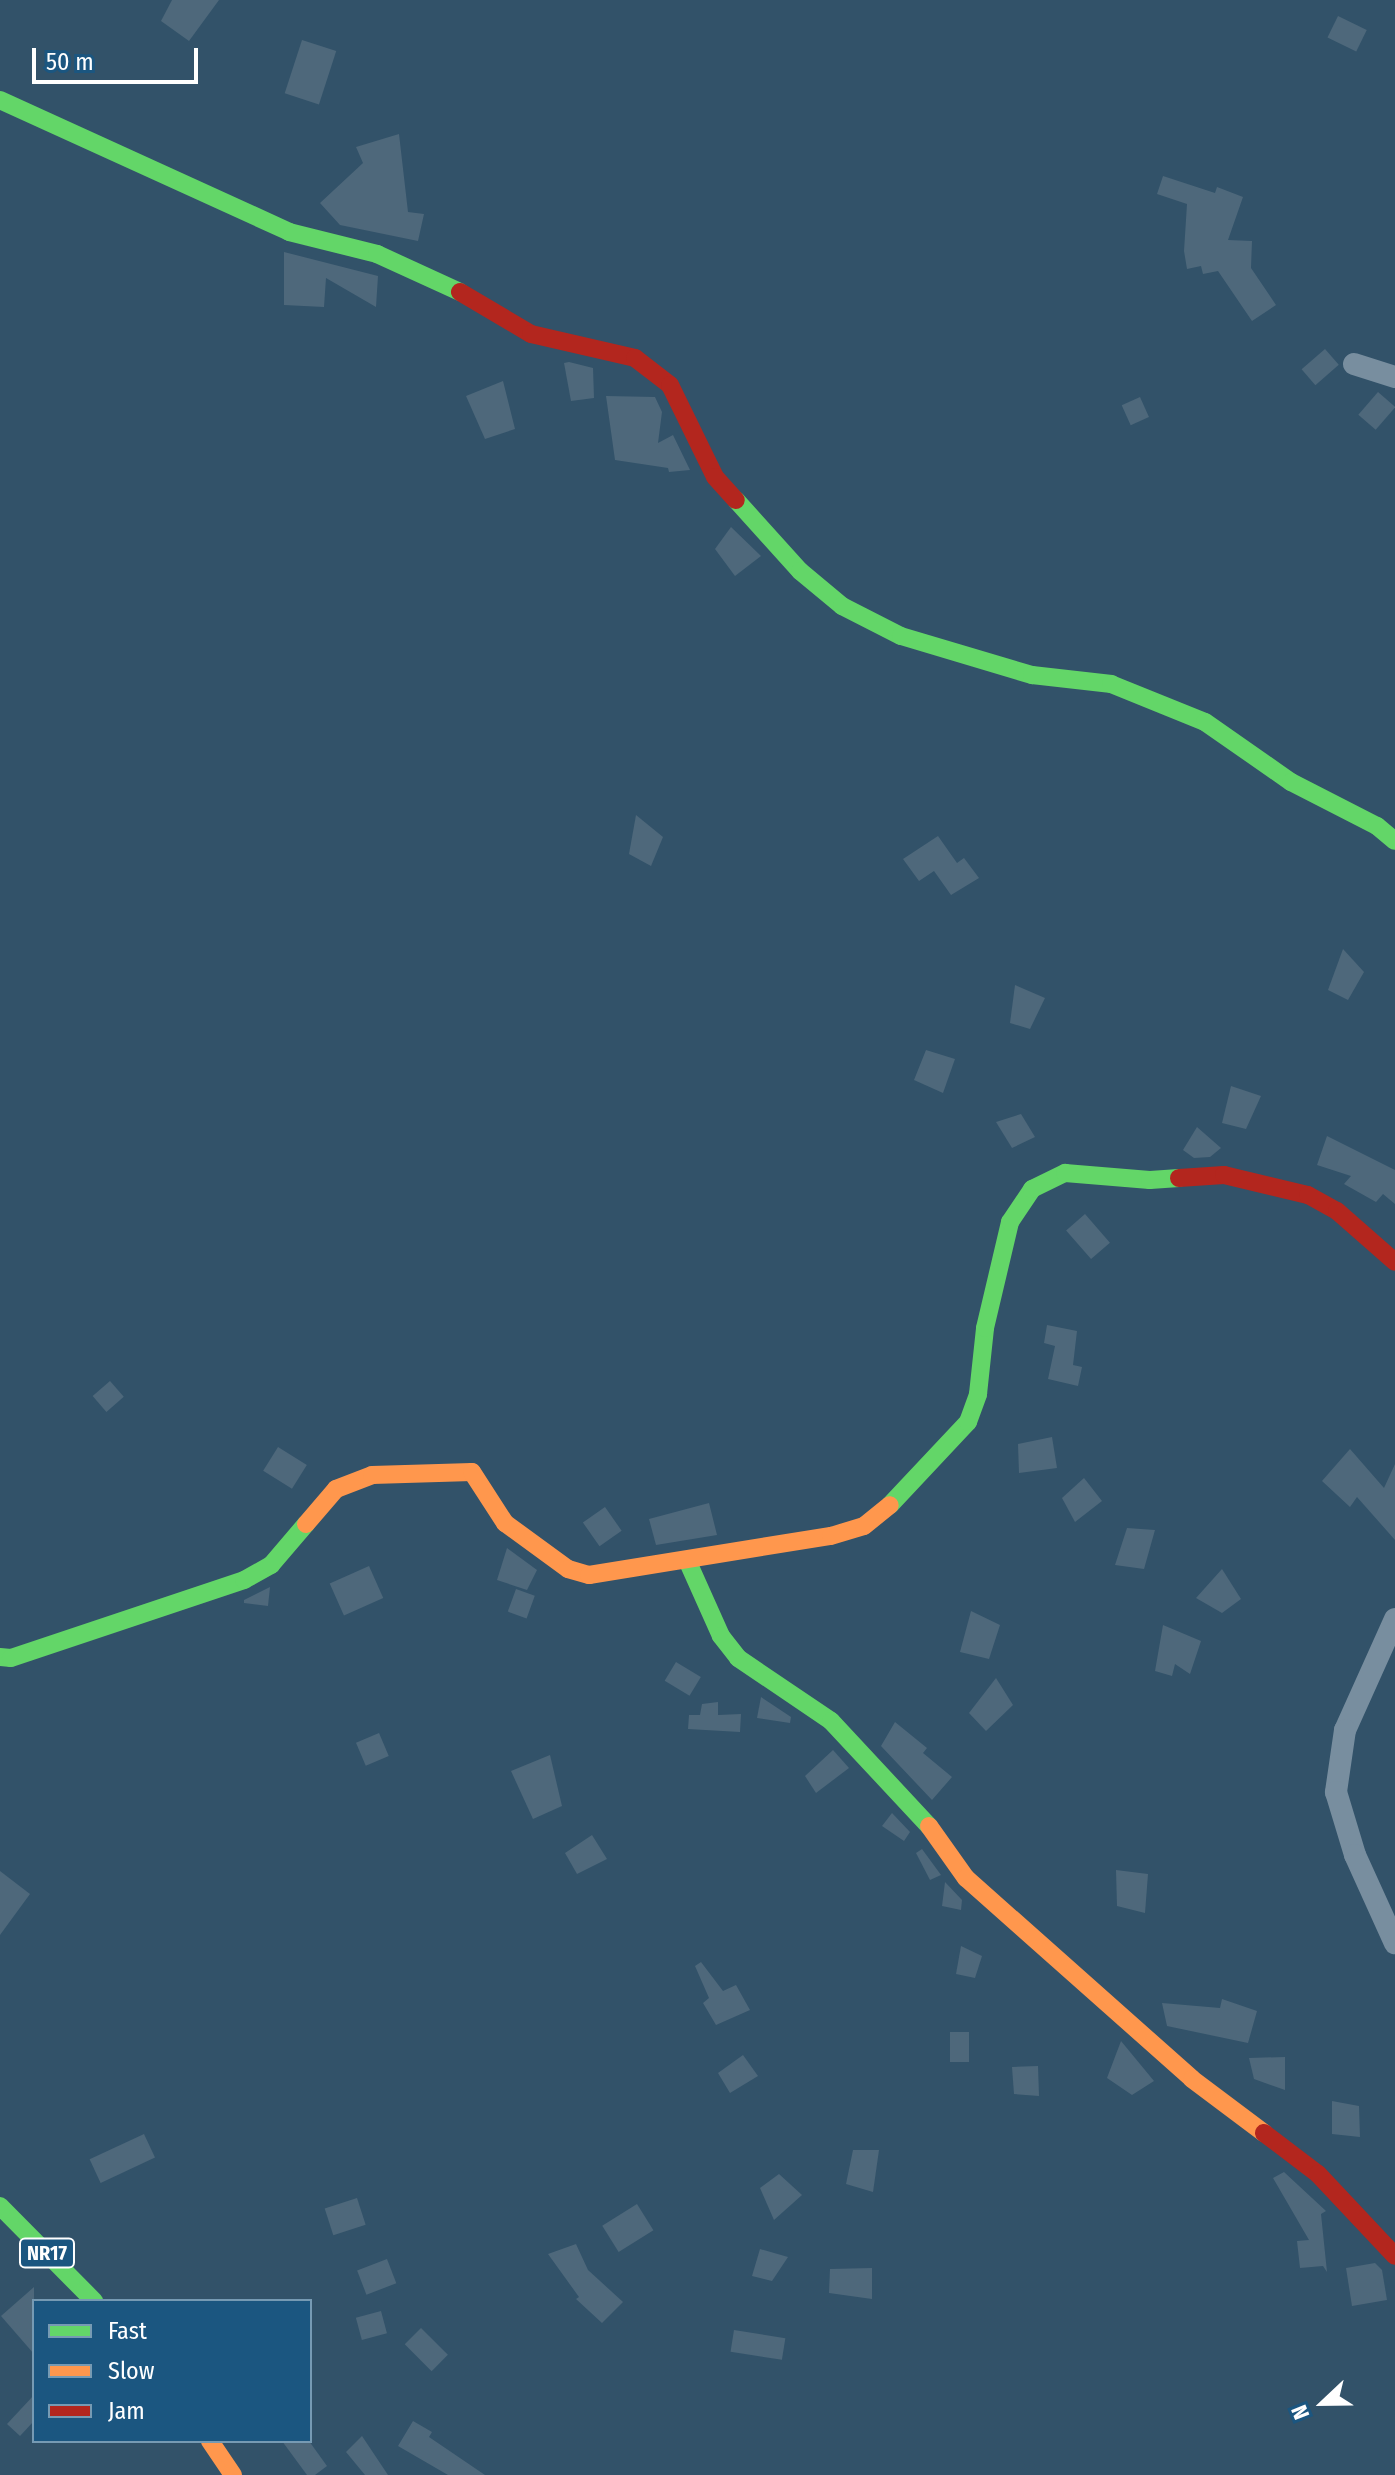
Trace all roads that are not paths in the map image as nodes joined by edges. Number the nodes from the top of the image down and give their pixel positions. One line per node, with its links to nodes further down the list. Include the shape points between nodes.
1 (0, 100): 4 (street, via 289,232 377,254 482,302 531,334 635,358 670,385 715,477 800,571 842,606 901,636 1032,675 1111,684 1205,722 1291,782 1377,826)
2 (1354, 364): 3 (street)
3 (1395, 377)
4 (1395, 841)
5 (1395, 1262): 6 (street, via 1337,1211 1308,1195 1224,1175 1150,1180 1065,1173 1032,1189 1010,1222 985,1328 978,1394 968,1422 897,1499 864,1526 831,1536)
6 (687, 1560): 8 (street, via 589,1575 568,1569 505,1523 472,1472 372,1475 336,1489 271,1565 244,1580 11,1658); 11 (street, via 721,1636 738,1658 831,1721 922,1817 966,1878 1192,2079 1318,2174)
7 (1395, 1619): 9 (street, via 1345,1730 1336,1792 1355,1855)
8 (0, 1657)
9 (1395, 1943)
10 (0, 2206): 12 (street, NR17)
11 (1395, 2256)
12 (92, 2299)
13 (211, 2443): 14 (street)
14 (233, 2475)

